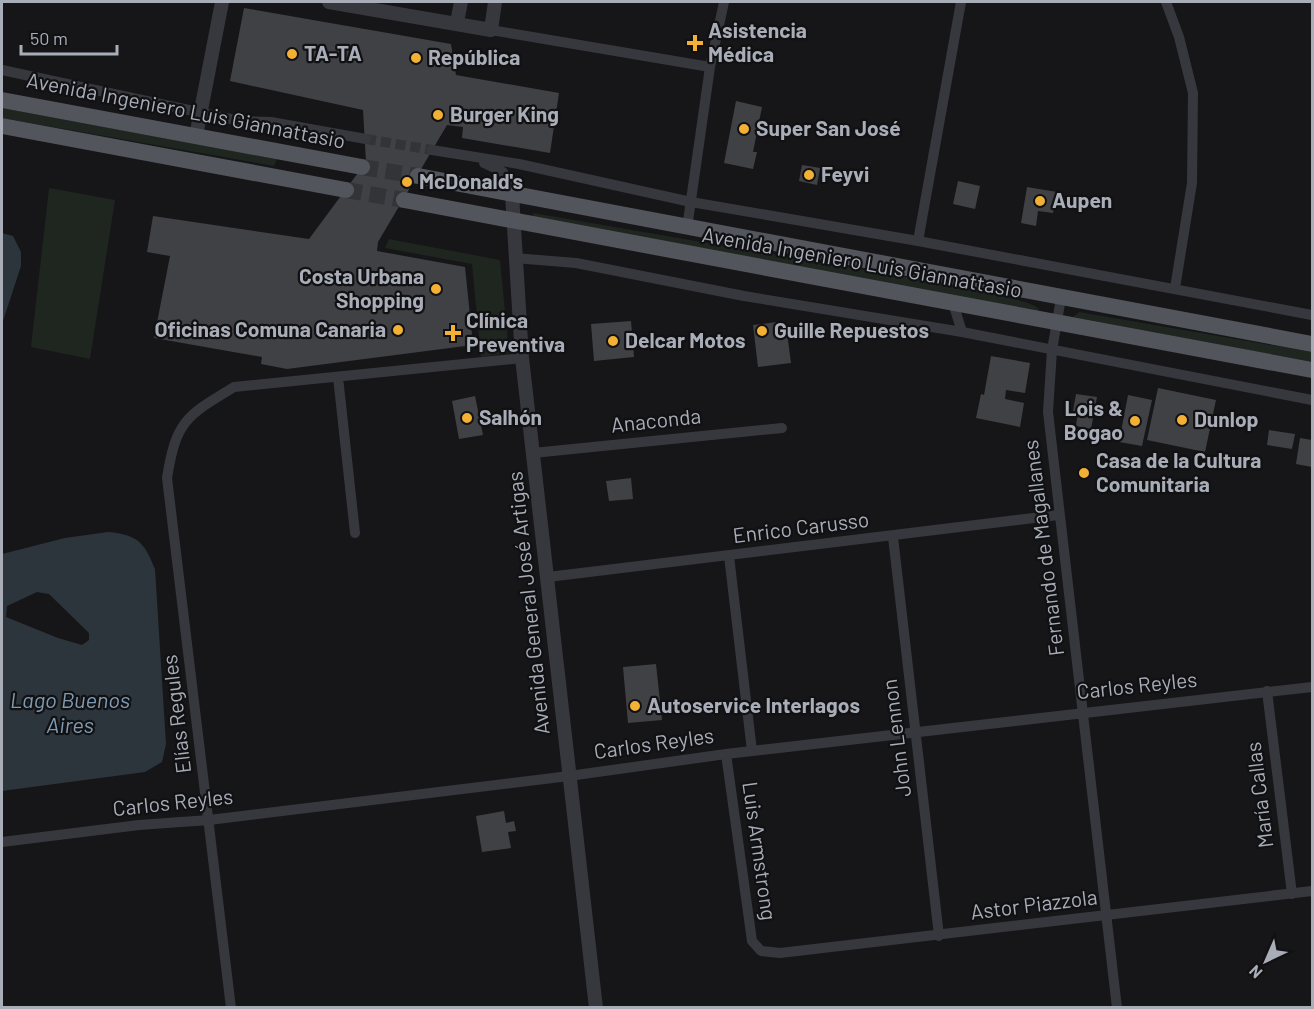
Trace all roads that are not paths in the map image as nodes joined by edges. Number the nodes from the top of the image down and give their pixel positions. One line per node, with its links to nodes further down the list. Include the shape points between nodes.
1 (222, 2): 13 (street)
2 (329, 2): 8 (street)
3 (461, 2): 8 (street)
4 (495, 2): 9 (street)
5 (724, 2): 10 (street)
6 (961, 2): 27 (street)
7 (1166, 2): 29 (street, via 1193,93 1192,183)
8 (456, 22): 9 (street)
9 (490, 30): 10 (street)
10 (710, 67): 24 (street)
11 (2, 70): 13 (street, Avenida Ingeniero Luis Giannattasio)
12 (2, 100): 15 (main road, Avenida Ingeniero Luis Giannattasio)
13 (201, 111): 15 (street); 16 (street, Avenida Ingeniero Luis Giannattasio, via 240,121 272,122)
14 (2, 126): 21 (main road)
15 (196, 136): 19 (main road, Avenida Ingeniero Luis Giannattasio)
16 (366, 139)
17 (432, 150): 18 (street, Avenida Ingeniero Luis Giannattasio)
18 (460, 154): 22 (street, via 503,172); 24 (street, Avenida Ingeniero Luis Giannattasio)
19 (362, 167)
20 (418, 176): 22 (main road, Avenida Ingeniero Luis Giannattasio)
21 (346, 190)
22 (512, 194): 25 (street, Avenida General José Artigas); 26 (main road, Avenida Ingeniero Luis Giannattasio)
23 (404, 200): 25 (main road, Avenida Ingeniero Luis Giannattasio)
24 (691, 202): 26 (street); 27 (street, Avenida Ingeniero Luis Giannattasio)
25 (512, 221): 28 (street, Avenida General José Artigas); 31 (main road, Avenida Ingeniero Luis Giannattasio)
26 (687, 228): 30 (main road, Avenida Ingeniero Luis Giannattasio)
27 (918, 241): 29 (street, Avenida Ingeniero Luis Giannattasio)
28 (514, 258): 34 (street, via 576,263); 37 (street, Avenida General José Artigas)
29 (1174, 288): 32 (street, Avenida Ingeniero Luis Giannattasio)
30 (1062, 298): 33 (street, Fernando de Magallanes); 35 (main road, Avenida Ingeniero Luis Giannattasio)
31 (953, 303): 33 (main road, Avenida Ingeniero Luis Giannattasio); 34 (street)
32 (1312, 315)
33 (1057, 322): 36 (street, Fernando de Magallanes); 38 (main road, Avenida Ingeniero Luis Giannattasio)
34 (962, 332): 36 (street)
35 (1312, 344)
36 (1052, 350): 40 (street); 43 (street, Fernando de Magallanes, via 1048,412)
37 (522, 358): 39 (street); 42 (street, Avenida General José Artigas)
38 (1312, 370)
39 (338, 377): 44 (street); 55 (street, Elías Regules, via 234,387 186,420 172,447 167,478)
40 (1312, 400)
41 (782, 428): 42 (street, Anaconda)
42 (533, 453): 47 (street, Avenida General José Artigas)
43 (1058, 515): 45 (street, Enrico Carusso); 50 (street, Fernando de Magallanes)
44 (356, 533)
45 (893, 537): 46 (street, Enrico Carusso); 51 (street, John Lennon)
46 (729, 556): 47 (street, Enrico Carusso); 52 (street, Luis Armstrong)
47 (548, 577): 54 (street, Avenida General José Artigas)
48 (1312, 687): 49 (street, Carlos Reyles)
49 (1267, 691): 50 (street, Carlos Reyles); 58 (street, María Callas)
50 (1082, 711): 51 (street, Carlos Reyles); 59 (street, Fernando de Magallanes)
51 (916, 731): 52 (street, Carlos Reyles); 60 (street, John Lennon)
52 (752, 751): 53 (street, Carlos Reyles)
53 (726, 754): 54 (street, Carlos Reyles); 61 (street, Luis Armstrong, via 752,941)
54 (569, 776): 55 (street, Carlos Reyles); 63 (street, Avenida General José Artigas)
55 (210, 820): 56 (street, Carlos Reyles); 62 (street, Elías Regules)
56 (2, 842)
57 (1312, 891): 58 (street, Astor Piazzola)
58 (1292, 894): 59 (street, Astor Piazzola)
59 (1107, 916): 60 (street, Astor Piazzola); 64 (street, Fernando de Magallanes)
60 (939, 936): 61 (street, Astor Piazzola, via 780,953)
61 (761, 951)
62 (231, 1008)
63 (596, 1008)
64 (1117, 1008)

